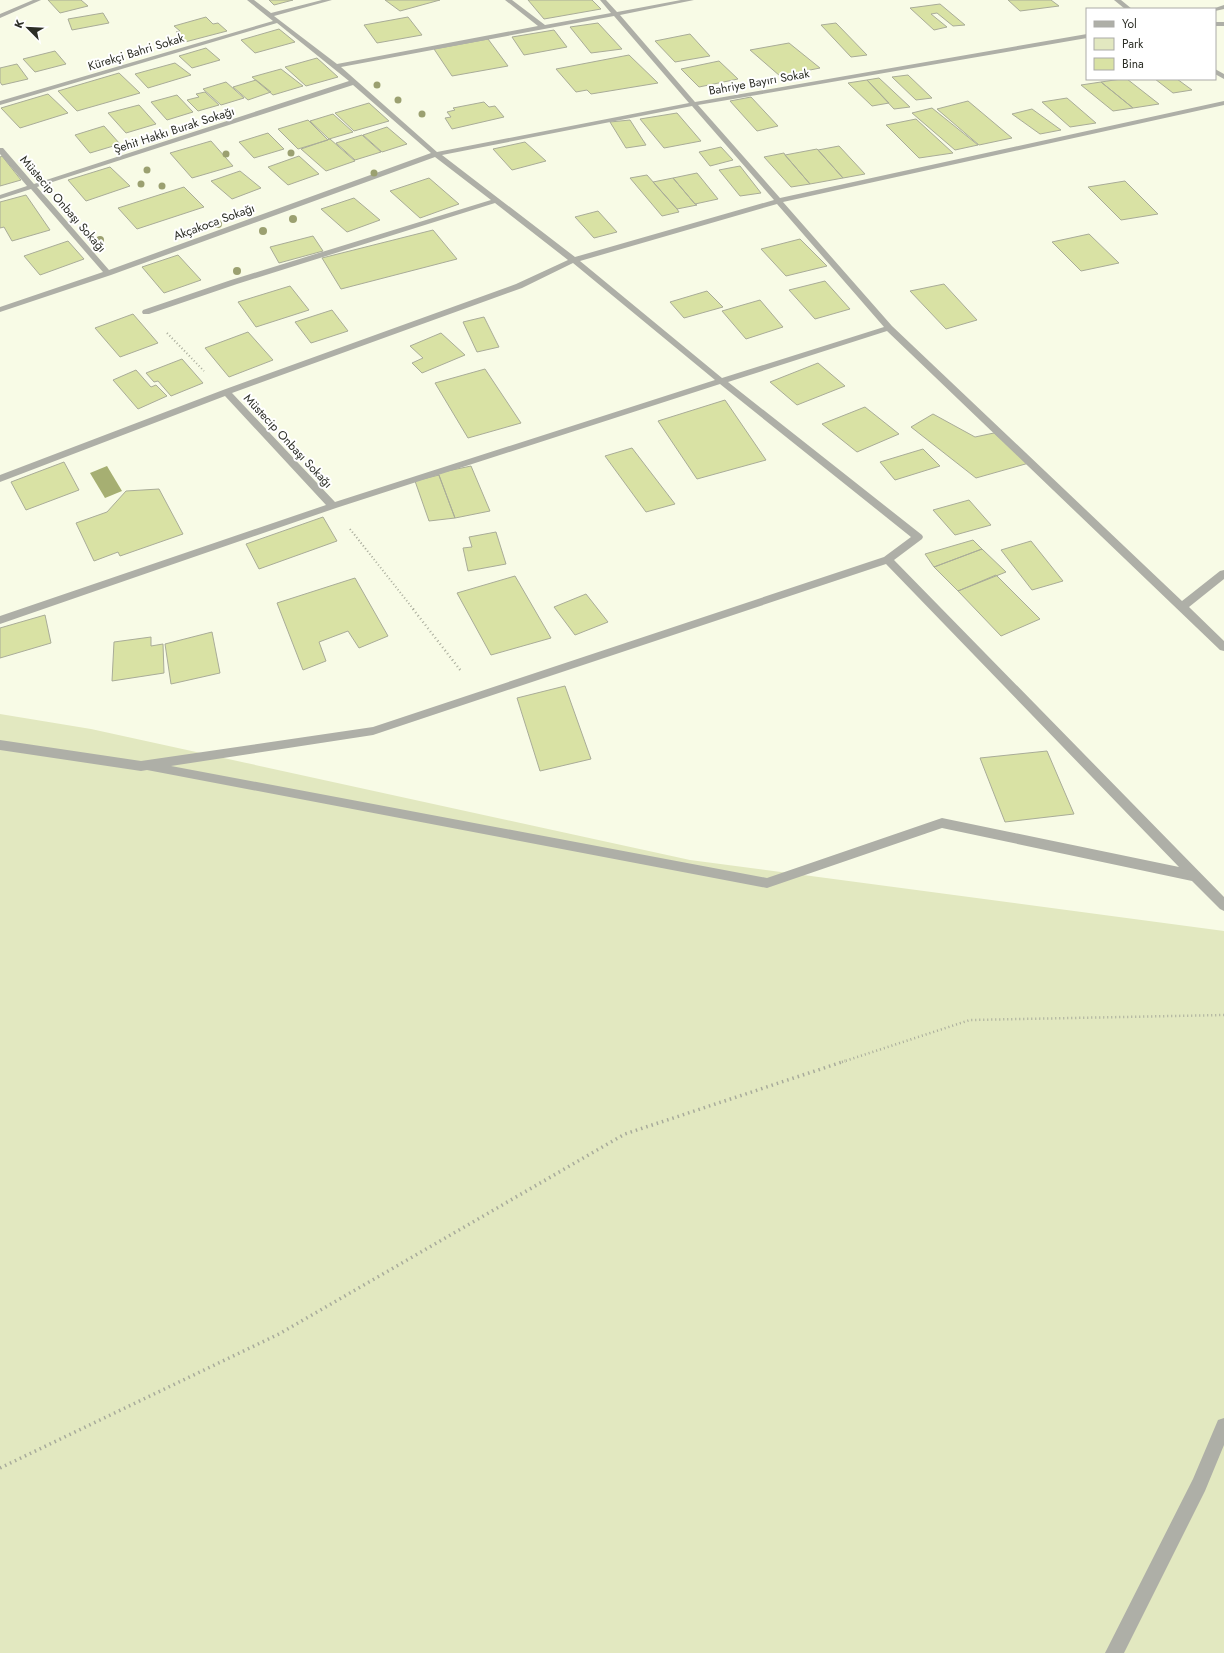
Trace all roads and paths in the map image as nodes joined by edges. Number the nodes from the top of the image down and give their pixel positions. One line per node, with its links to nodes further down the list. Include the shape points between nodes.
1 (38, 0): 11 (street)
2 (250, 0): 10 (street)
3 (329, 0): 10 (street)
4 (508, 0): 13 (street)
5 (603, 0): 9 (street)
6 (691, 0): 9 (street)
7 (1116, 0): 8 (street)
8 (1128, 8)
9 (616, 13): 13 (street); 21 (street)
10 (270, 15): 12 (street)
11 (0, 16)
12 (278, 21): 15 (street); 19 (street, Kürekçi Bahri Sokak)
13 (543, 27): 15 (street)
14 (1086, 36): 21 (street, Bahriye Bayırı Sokak)
15 (336, 66): 18 (street)
16 (1216, 72): 17 (street)
17 (1224, 78)
18 (354, 82): 23 (street); 24 (street, Şehit Hakkı Burak Sokağı)
19 (0, 103)
20 (1224, 103): 27 (street)
21 (694, 104): 23 (street, Bahriye Bayırı Sokak); 27 (street)
22 (0, 150): 24 (street, Müstecip Onbaşı Sokağı)
23 (436, 154): 26 (street); 29 (street, Akçakoca Sokağı)
24 (33, 187): 25 (street, Şehit Hakkı Burak Sokağı); 29 (street, Müstecip Onbaşı Sokağı)
25 (0, 197)
26 (497, 200): 28 (street); 31 (street)
27 (778, 201): 28 (street); 32 (street)
28 (574, 260): 33 (street); 34 (street, via 518,286)
29 (108, 273): 30 (street, Akçakoca Sokağı)
30 (0, 310)
31 (146, 312)
32 (889, 328): 33 (street); 39 (street)
33 (721, 380): 36 (street); 37 (street, via 918,537)
34 (226, 392): 35 (street); 36 (street, Müstecip Onbaşı Sokağı)
35 (0, 479)
36 (332, 506): 40 (street); 42 (path)
37 (888, 560): 42 (street); 45 (street)
38 (1224, 574): 39 (street)
39 (1182, 607): 41 (street)
40 (0, 620)
41 (1224, 647)
42 (480, 695): 44 (street, via 373,731)
43 (0, 745): 44 (street)
44 (141, 766): 45 (street, via 767,883 942,823)
45 (1196, 876): 46 (street)
46 (1224, 905)
47 (1224, 1015): 49 (path, via 970,1020 625,1134 279,1334)
48 (1224, 1426): 50 (street, via 1199,1485)
49 (0, 1468)
50 (1114, 1653)

